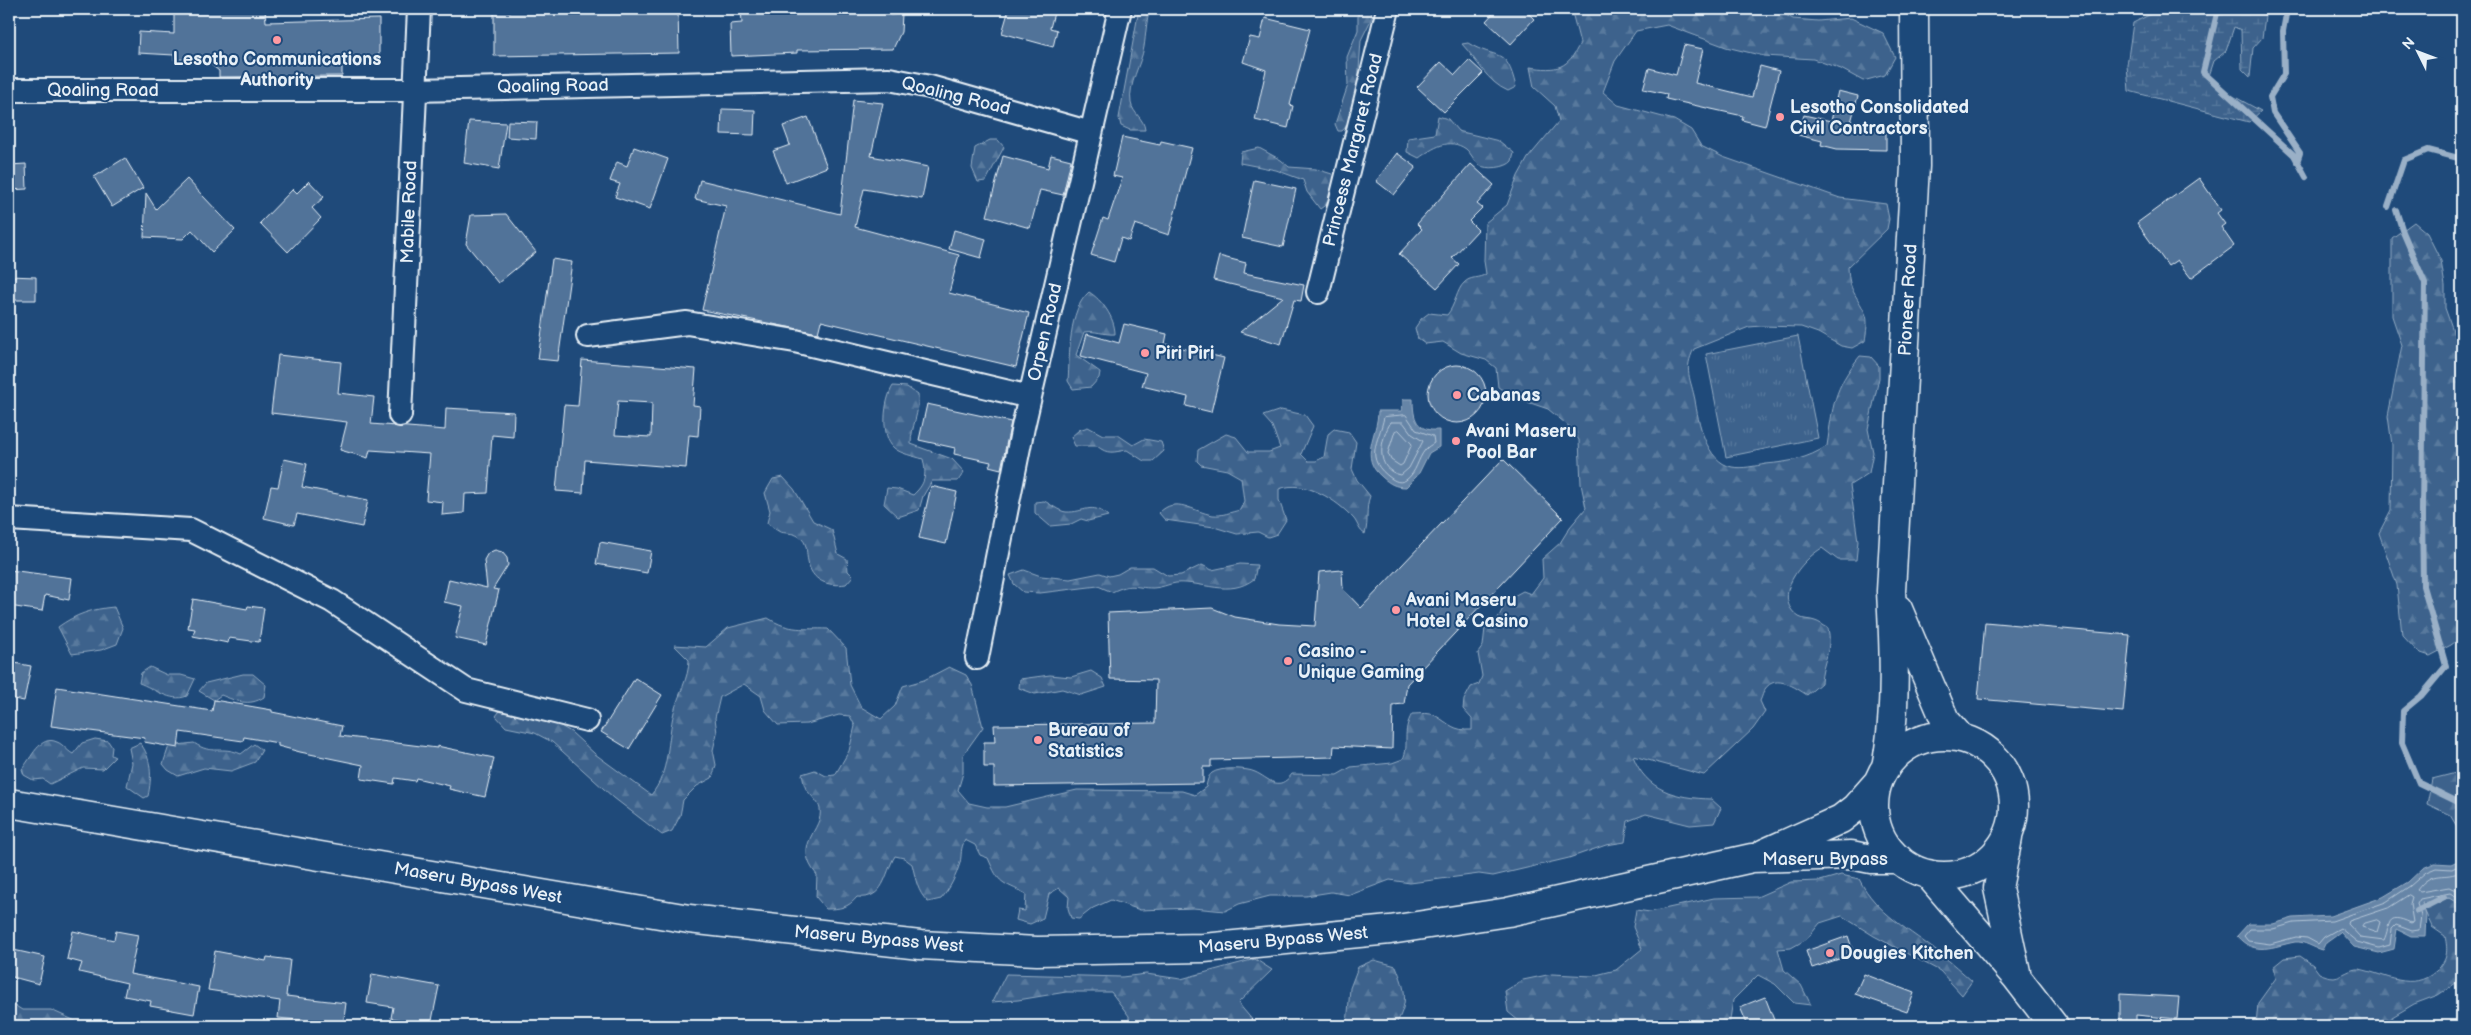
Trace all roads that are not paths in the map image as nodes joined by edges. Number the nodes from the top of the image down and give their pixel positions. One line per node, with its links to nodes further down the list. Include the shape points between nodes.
1 (419, 9): 6 (street, Mabile Road)
2 (1120, 9): 7 (street, Orpen Road)
3 (1388, 9): 8 (street, Princess Margaret Road)
4 (1914, 9): 13 (main road, Pioneer Road, via 1915,166)
5 (9, 90): 6 (street, Qoaling Road)
6 (414, 90): 7 (street, Qoaling Road, via 889,79 930,87); 11 (street, Mabile Road)
7 (1091, 132): 10 (street, Orpen Road)
8 (1318, 292)
9 (588, 336): 10 (street, via 688,323 795,341)
10 (1030, 397): 14 (street, Orpen Road)
11 (400, 415)
12 (9, 519): 15 (street, via 191,530 332,601 466,690)
13 (1891, 591): 16 (main road, Pioneer Road, via 1945,720); 17 (main road, Pioneer Road, via 1891,730)
14 (976, 658)
15 (587, 720)
16 (1960, 737): 17 (main road, via 1926,738 1910,744 1897,754); 19 (main road, via 1990,752 2001,765 2013,796)
17 (1882, 774): 20 (main road, Maseru Bypass, via 1855,808 1841,819); 21 (main road, via 1875,799 1875,816 1879,832)
18 (9, 803): 20 (main road, Maseru Bypass West, via 689,919 920,945 1037,951 1204,948 1390,930 1508,912)
19 (2010, 829): 22 (main road, via 2002,844 1978,867 1945,876); 23 (main road, via 1998,888)
20 (1752, 858): 21 (main road, Maseru Bypass, via 1851,855)
21 (1898, 859): 22 (main road)
22 (1928, 874): 23 (main road)
23 (2017, 978): 24 (main road)
24 (2054, 1026)

